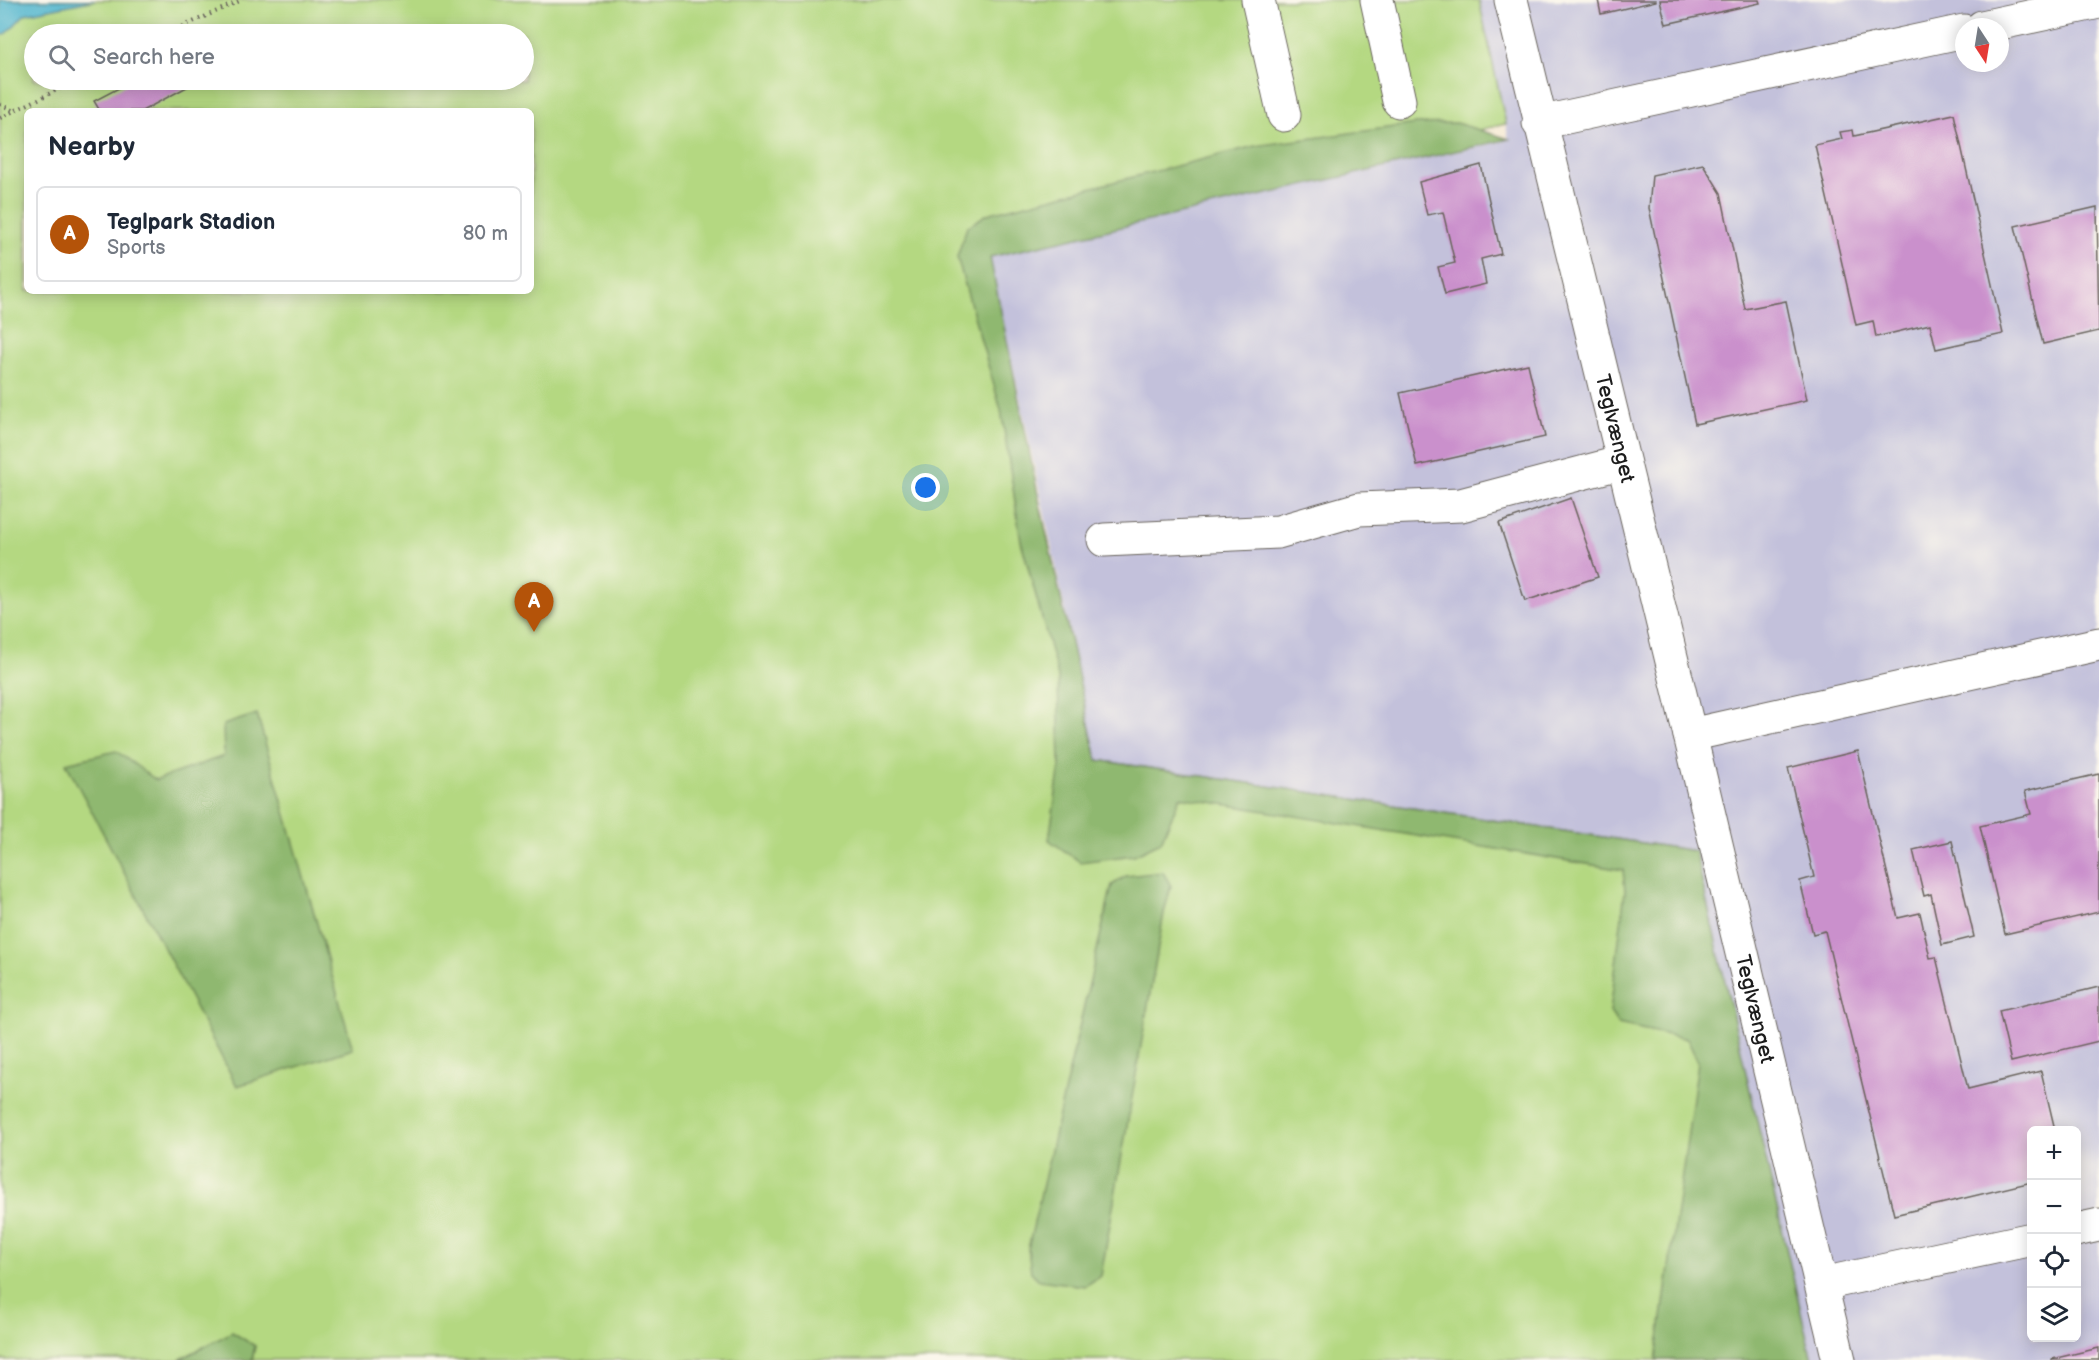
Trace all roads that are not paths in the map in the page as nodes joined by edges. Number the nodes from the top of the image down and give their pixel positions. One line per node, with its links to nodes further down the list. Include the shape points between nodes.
1 (1258, 0): 8 (street)
2 (1377, 0): 7 (street)
3 (1511, 0): 9 (street, Teglvænget)
4 (2099, 2): 5 (street)
5 (2009, 21)
6 (1955, 33): 9 (street)
7 (1399, 101)
8 (1284, 115)
9 (1539, 123): 10 (street, Teglvænget)
10 (1623, 462): 11 (street, via 1461,505 1359,509 1278,532); 13 (street, Teglvænget)
11 (1104, 540)
12 (2099, 644): 13 (street)
13 (1690, 735): 17 (street, Teglvænget)
14 (2099, 1225): 15 (street)
15 (2081, 1229)
16 (2027, 1240): 17 (street)
17 (1822, 1284): 18 (street, Teglvænget)
18 (1839, 1360)

